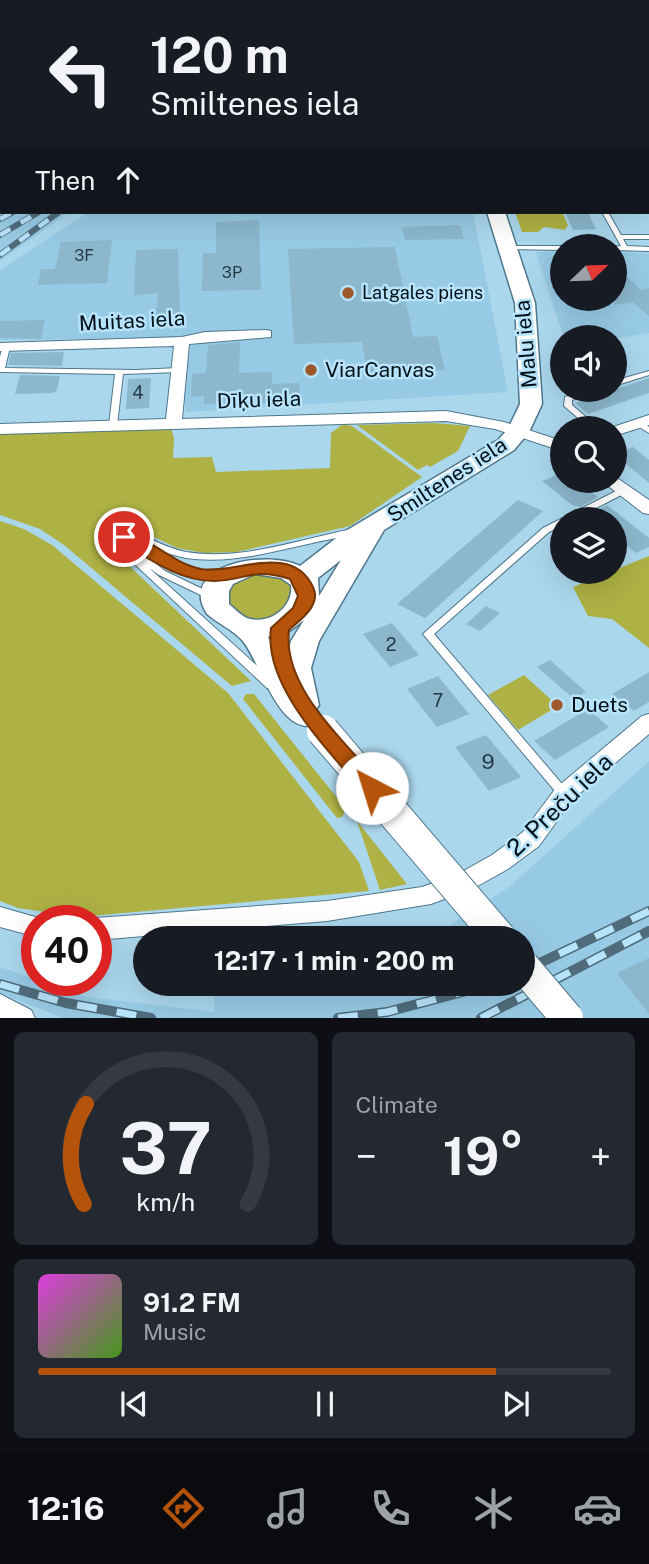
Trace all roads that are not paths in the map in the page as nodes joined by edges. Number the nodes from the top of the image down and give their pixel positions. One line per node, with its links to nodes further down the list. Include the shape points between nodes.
1 (497, 214): 6 (street, Malu iela)
2 (606, 214): 3 (lane)
3 (619, 234)
4 (627, 237): 5 (lane)
5 (649, 237)
6 (509, 248): 7 (lane); 25 (street, Malu iela, via 525,303 531,404)
7 (550, 248)
8 (627, 248): 9 (lane)
9 (649, 249)
10 (266, 334): 11 (street, Muitas iela)
11 (183, 341): 12 (street, Muitas iela); 13 (street)
12 (3, 347): 14 (lane)
13 (179, 370): 16 (lane); 20 (street)
14 (1, 372): 16 (lane, via 61,368)
15 (649, 373): 17 (lane)
16 (119, 374): 21 (lane)
17 (627, 380)
18 (568, 402): 19 (lane)
19 (580, 416)
20 (174, 423): 21 (street, Dīķu iela); 25 (street, Dīķu iela, via 446,416)
21 (113, 425): 23 (street, Dīķu iela)
22 (646, 425): 24 (street)
23 (0, 429)
24 (627, 429)
25 (518, 432): 26 (street); 32 (street, Smiltenes iela, via 506,445)
26 (550, 442)
27 (607, 493): 29 (lane)
28 (627, 493): 30 (street)
29 (586, 507)
30 (649, 509)
31 (550, 528): 42 (lane, via 428,634)
32 (365, 531): 33 (lane, via 229,558 171,553 130,533); 34 (street, Smiltenes iela, via 310,559); 36 (street, Smiltenes iela, via 305,575); 40 (street, Smiltenes iela, via 305,641 297,668)
33 (122, 538): 35 (lane, via 176,567 202,575); 37 (lane, via 162,573); 40 (lane, via 115,541)
34 (278, 567): 35 (street, Smiltenes iela, via 255,566); 36 (street, via 296,575)
35 (233, 572): 37 (street, via 218,584)
36 (306, 588): 38 (street, Smiltenes iela, via 305,604)
37 (214, 600): 39 (street, Smiltenes iela, via 222,615)
38 (284, 623): 39 (street); 40 (street, Smiltenes iela, via 277,637 278,648)
39 (243, 626): 40 (street, Smiltenes iela, via 255,637 275,678)
40 (308, 716): 45 (street, Smiltenes iela, bridge)
41 (649, 722): 42 (street, 2. Preču iela)
42 (564, 794): 46 (street, 2. Preču iela, via 531,839 500,862 423,897 327,911)
43 (0, 917): 44 (street)
44 (21, 923)
45 (490, 926)
46 (112, 928)
47 (535, 980): 50 (street, bridge)
48 (0, 1006): 49 (street)
49 (22, 1018)
50 (567, 1018)

